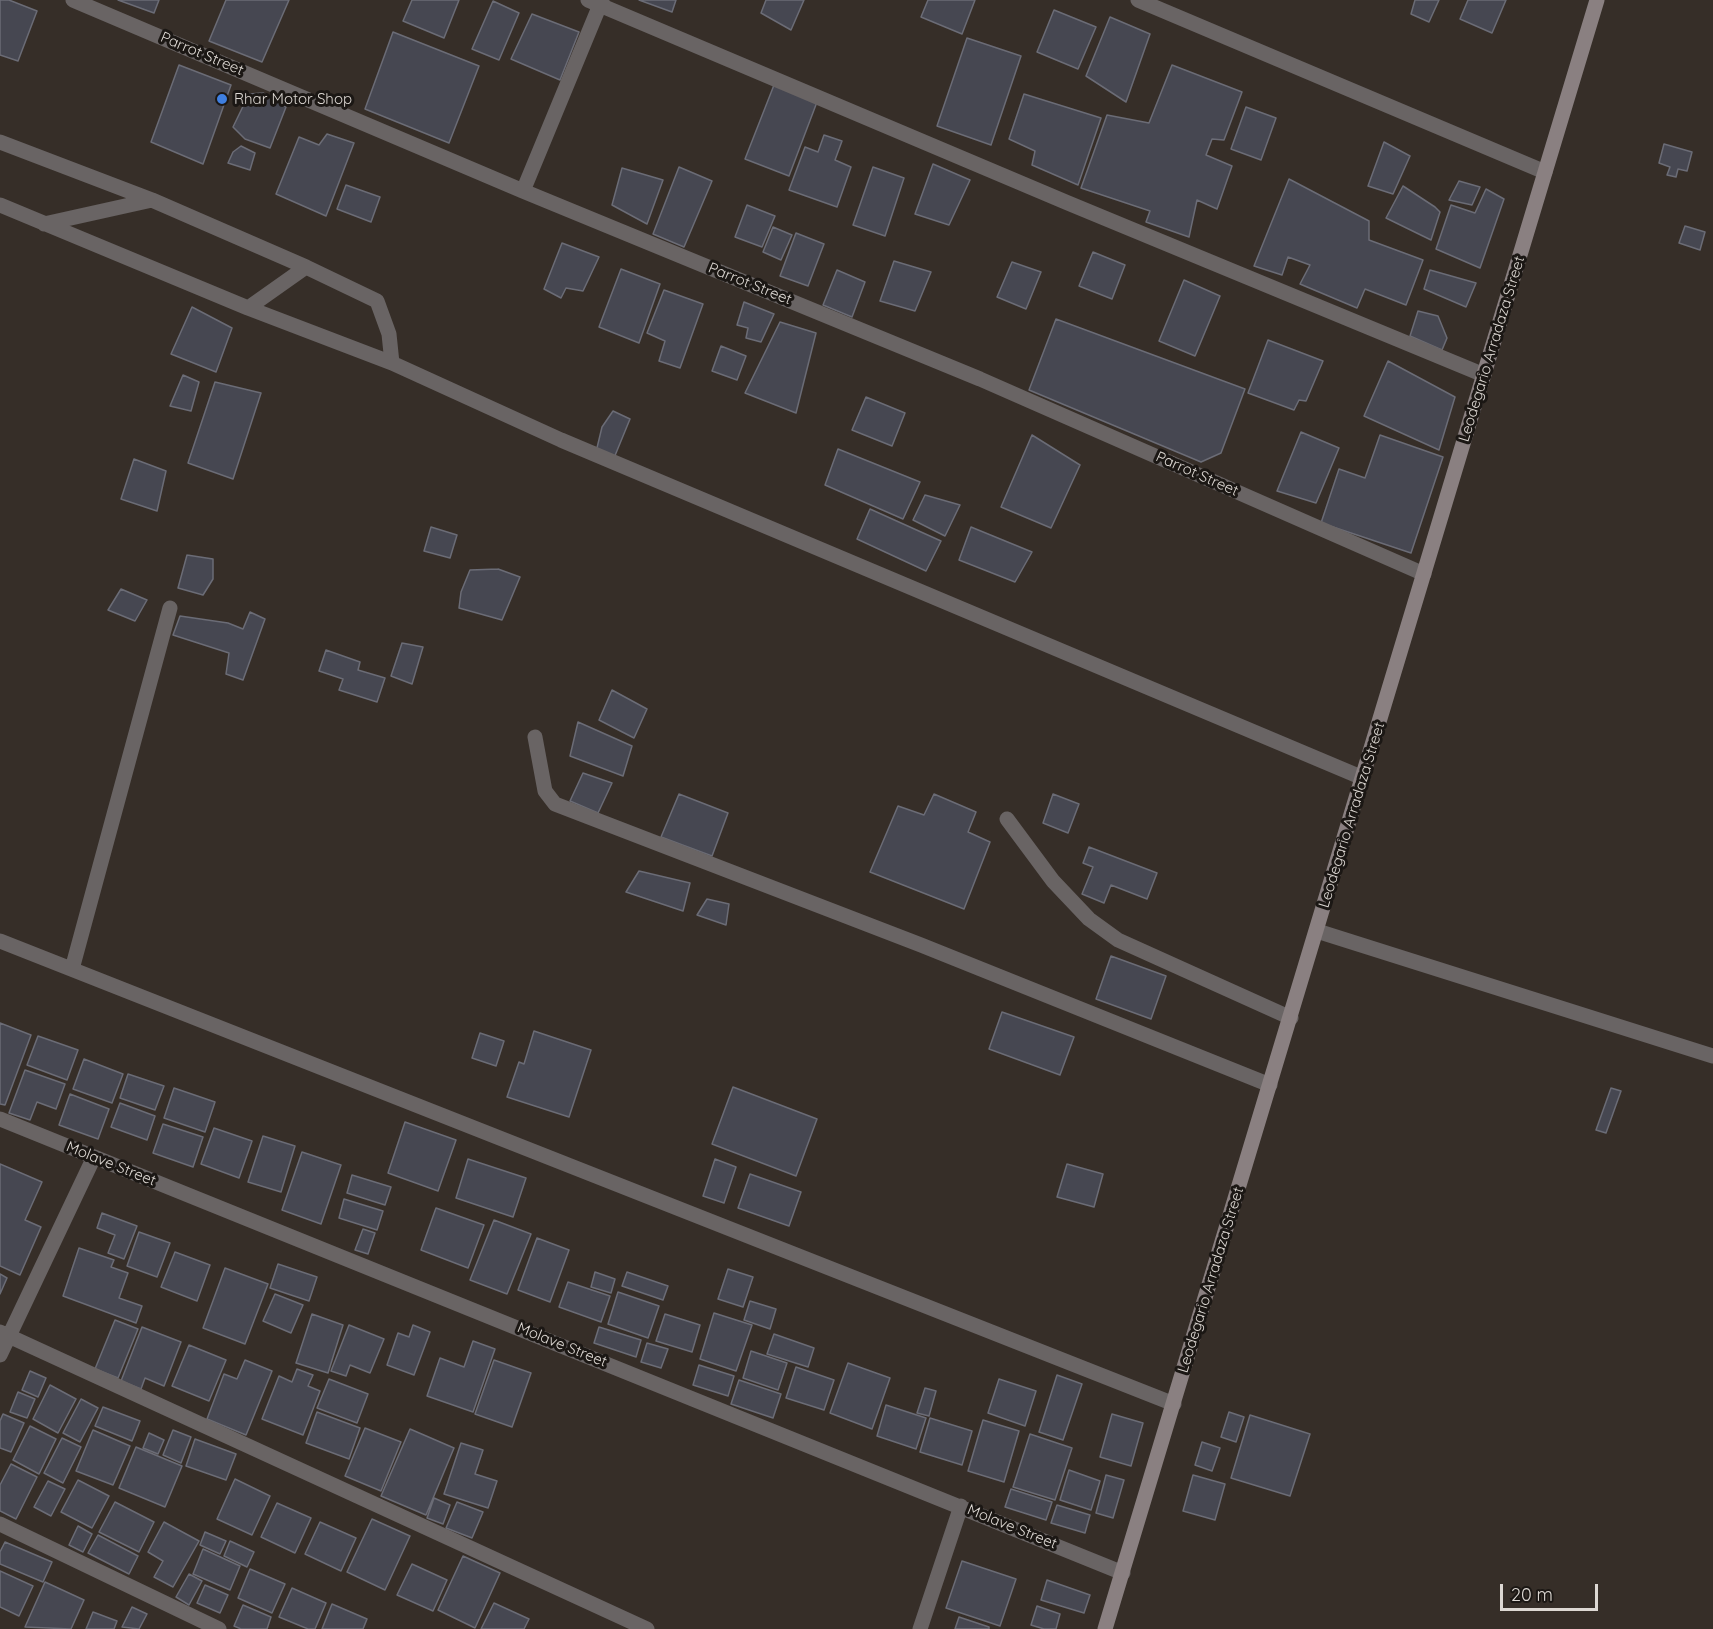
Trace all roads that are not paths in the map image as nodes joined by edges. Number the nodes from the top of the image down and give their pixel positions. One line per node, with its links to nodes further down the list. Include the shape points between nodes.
1 (73, 0): 7 (street, Parrot Street)
2 (1138, 0): 6 (street)
3 (1597, 0): 6 (street, Leodegario Arradaza Street)
4 (597, 2): 7 (street); 14 (street)
5 (0, 142): 8 (street)
6 (1545, 172): 14 (street, Leodegario Arradaza Street)
7 (523, 191): 15 (street, Parrot Street, via 980,380)
8 (152, 200): 10 (street); 11 (street)
9 (0, 205): 10 (street)
10 (44, 224): 12 (street)
11 (306, 267): 12 (street); 13 (street, via 377,301)
12 (248, 308): 13 (street)
13 (392, 363): 18 (street, via 561,440)
14 (1484, 375): 15 (street, Leodegario Arradaza Street)
15 (1424, 574): 18 (street, Leodegario Arradaza Street)
16 (170, 608): 22 (street)
17 (535, 737): 25 (street, via 545,791 555,804)
18 (1363, 778): 20 (street, Leodegario Arradaza Street)
19 (1007, 819): 23 (street, via 1053,881 1089,919 1118,940)
20 (1317, 931): 23 (street, Leodegario Arradaza Street); 24 (street)
21 (0, 941): 22 (street)
22 (72, 969): 30 (street)
23 (1291, 1018): 25 (street, Leodegario Arradaza Street)
24 (1713, 1056)
25 (1270, 1085): 30 (street, Leodegario Arradaza Street)
26 (0, 1119): 27 (street, Molave Street)
27 (94, 1157): 28 (street); 31 (street, Molave Street)
28 (5, 1334): 29 (street); 35 (street)
29 (0, 1355)
30 (1174, 1404): 33 (street, Leodegario Arradaza Street)
31 (961, 1506): 33 (street, Molave Street); 36 (street)
32 (0, 1524): 34 (street)
33 (1123, 1573): 37 (street, Leodegario Arradaza Street)
34 (219, 1629)
35 (647, 1629)
36 (920, 1629)
37 (1105, 1629)

